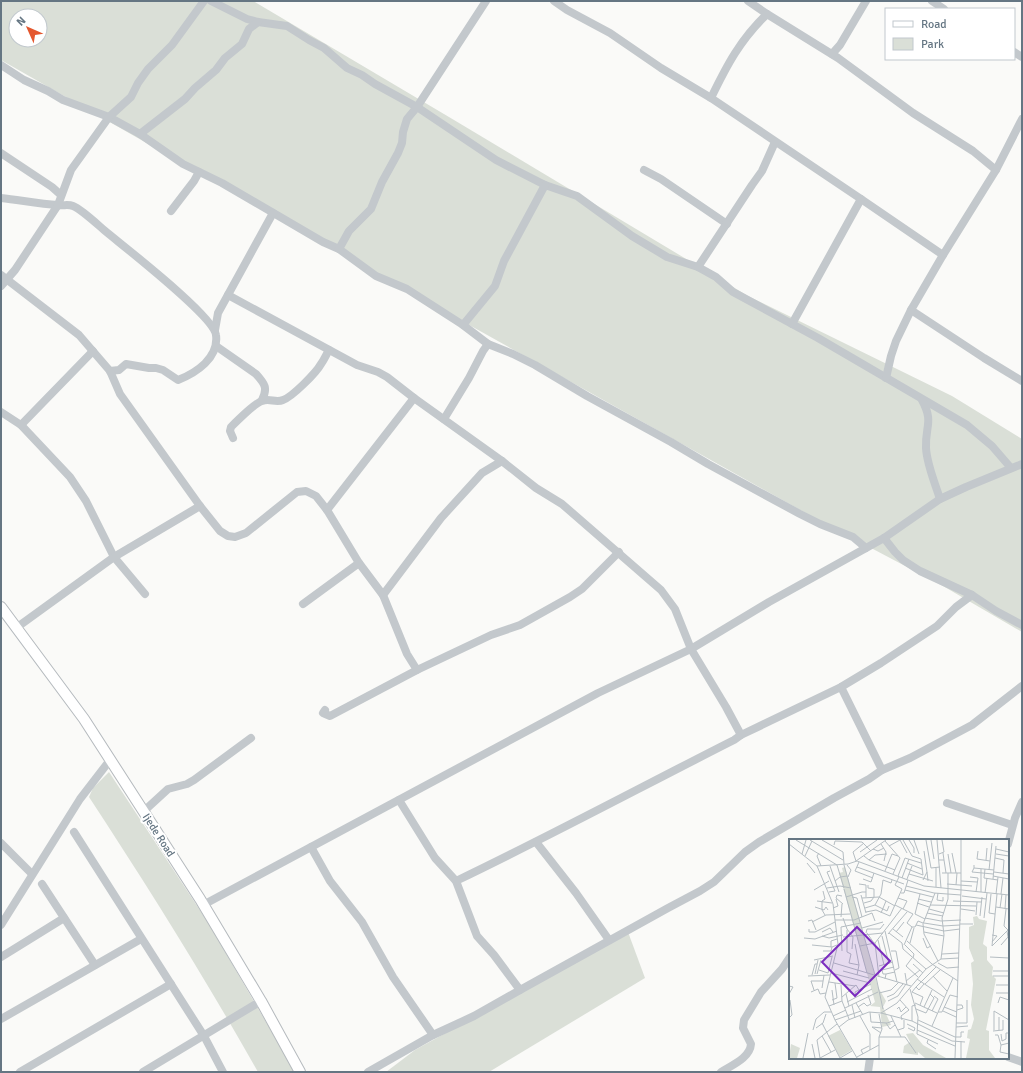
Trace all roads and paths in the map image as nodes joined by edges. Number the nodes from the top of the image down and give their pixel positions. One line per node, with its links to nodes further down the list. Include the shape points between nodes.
1 (204, 1): 17 (street, via 172,46 148,69 131,98)
2 (211, 1): 10 (street)
3 (486, 1): 16 (street)
4 (554, 1): 15 (street, via 610,33)
5 (748, 1): 9 (street)
6 (866, 1): 13 (street)
7 (932, 1): 8 (street)
8 (942, 8)
9 (767, 14): 13 (street); 15 (street, via 737,48)
10 (246, 19): 11 (street); 12 (street)
11 (258, 22): 12 (street); 16 (street, via 287,26 324,48 353,72)
12 (249, 29): 19 (street, via 242,44 225,58 216,70)
13 (832, 54): 23 (street, via 913,113 973,151)
14 (1, 66): 17 (street, via 63,100)
15 (711, 98): 20 (street)
16 (417, 107): 25 (street, via 496,160); 33 (street, via 406,119 402,143 371,209 349,231)
17 (109, 117): 19 (street); 26 (street, via 71,170)
18 (1022, 119): 23 (street)
19 (140, 134): 24 (street)
20 (774, 142): 28 (street); 32 (street, via 762,171)
21 (1, 153): 26 (street)
22 (644, 170): 32 (street)
23 (996, 170): 34 (street)
24 (199, 172): 30 (street); 31 (street)
25 (545, 185): 35 (street, via 581,199 632,236 668,257); 43 (street, via 504,261 492,291)
26 (61, 195): 29 (street)
27 (1, 198): 29 (street)
28 (862, 198): 34 (street); 42 (street)
29 (58, 205): 36 (street, via 15,270); 41 (street, via 75,207 162,277)
30 (170, 211)
31 (273, 213): 33 (street); 38 (street)
32 (727, 224): 35 (street)
33 (339, 249): 43 (street, via 376,276 407,289)
34 (943, 255): 39 (street)
35 (698, 267): 42 (street, via 716,277 733,292)
36 (4, 277): 37 (street); 48 (street, via 79,335)
37 (1, 286)
38 (228, 295): 40 (street); 47 (street)
39 (912, 310): 50 (street, via 896,341); 51 (street)
40 (218, 313): 41 (street); 44 (street)
41 (206, 320): 44 (street)
42 (792, 324): 50 (street)
43 (463, 325): 45 (street)
44 (215, 330): 46 (street)
45 (488, 344): 56 (street); 66 (street, via 535,365 800,514 853,537)
46 (216, 346): 49 (street, via 200,369 178,380 163,370 126,364 119,370); 54 (street, via 262,380 266,389)
47 (329, 350): 52 (street, via 387,377); 54 (street, via 315,372 290,396 277,401)
48 (93, 351): 49 (street); 57 (street)
49 (110, 371): 63 (street, via 120,394)
50 (886, 378): 53 (street)
51 (1022, 381)
52 (414, 398): 56 (street); 64 (street)
53 (922, 399): 61 (street, via 980,435); 62 (street, via 929,417 926,448)
54 (262, 400): 58 (street, via 231,427)
55 (1, 413): 57 (street)
56 (444, 419): 59 (street)
57 (20, 425): 68 (street, via 70,477 86,501)
58 (233, 438)
59 (502, 461): 67 (street, via 536,488 562,504); 71 (street, via 482,473 441,518)
60 (1022, 464): 61 (street)
61 (1011, 468): 62 (street)
62 (940, 499): 65 (street)
63 (200, 506): 64 (street, via 220,530 228,536 235,537 246,533 297,492 306,491 316,496); 68 (street)
64 (327, 510): 69 (street)
65 (884, 538): 66 (street); 72 (street, via 899,556 920,572)
66 (866, 548): 77 (street)
67 (619, 552): 77 (street, via 661,590 675,609); 78 (street, via 582,589 570,597 520,625)
68 (114, 557): 70 (street); 76 (street)
69 (359, 563): 71 (street); 73 (street)
70 (145, 594)
71 (383, 595): 78 (street, via 407,654)
72 (972, 595): 75 (street); 80 (street, via 937,626)
73 (303, 604)
74 (1, 607): 76 (main road, Ijede Road)
75 (1022, 625)
76 (16, 628): 84 (main road, Ijede Road, via 84,719)
77 (691, 649): 82 (street); 86 (street, via 598,693)
78 (417, 670): 81 (street, via 330,716 324,713)
79 (1022, 686): 85 (street, via 972,725)
80 (841, 687): 82 (street); 85 (street)
81 (325, 710)
82 (741, 735): 93 (street)
83 (251, 738): 89 (street, via 194,780 168,789)
84 (110, 760): 89 (main road, Ijede Road); 96 (street, via 80,799)
85 (882, 770): 103 (street, via 745,852 714,882 700,891)
86 (399, 800): 95 (street); 97 (street, via 432,852)
87 (947, 802): 90 (street)
88 (1022, 802): 90 (street)
89 (144, 811): 99 (main road, Ijede Road)
90 (1012, 825): 92 (street)
91 (74, 832): 102 (street)
92 (1009, 839)
93 (536, 842): 97 (street); 103 (street)
94 (1, 843): 96 (street)
95 (311, 847): 99 (street); 111 (street, via 330,881 362,922 393,978)
96 (32, 874): 101 (street)
97 (456, 881): 108 (street, via 476,936)
98 (42, 884): 100 (street)
99 (203, 904): 109 (main road, Ijede Road)
100 (64, 918): 104 (street); 106 (street)
101 (1, 925)
102 (141, 939): 106 (street); 107 (street)
103 (609, 940): 108 (street)
104 (1, 957)
105 (789, 958): 121 (street, via 761,992 744,1020 743,1028 751,1044 749,1052)
106 (95, 965): 110 (street)
107 (171, 984): 112 (street); 116 (street)
108 (520, 990): 111 (street)
109 (261, 1001): 112 (street); 119 (main road, Ijede Road)
110 (1, 1019)
111 (433, 1035): 120 (street)
112 (204, 1036): 117 (street); 118 (street)
113 (1009, 1057): 115 (street)
114 (870, 1059): 122 (street)
115 (1022, 1062)
116 (20, 1072)
117 (143, 1072)
118 (223, 1072)
119 (300, 1072)
120 (368, 1072)
121 (721, 1072)
122 (868, 1072)

